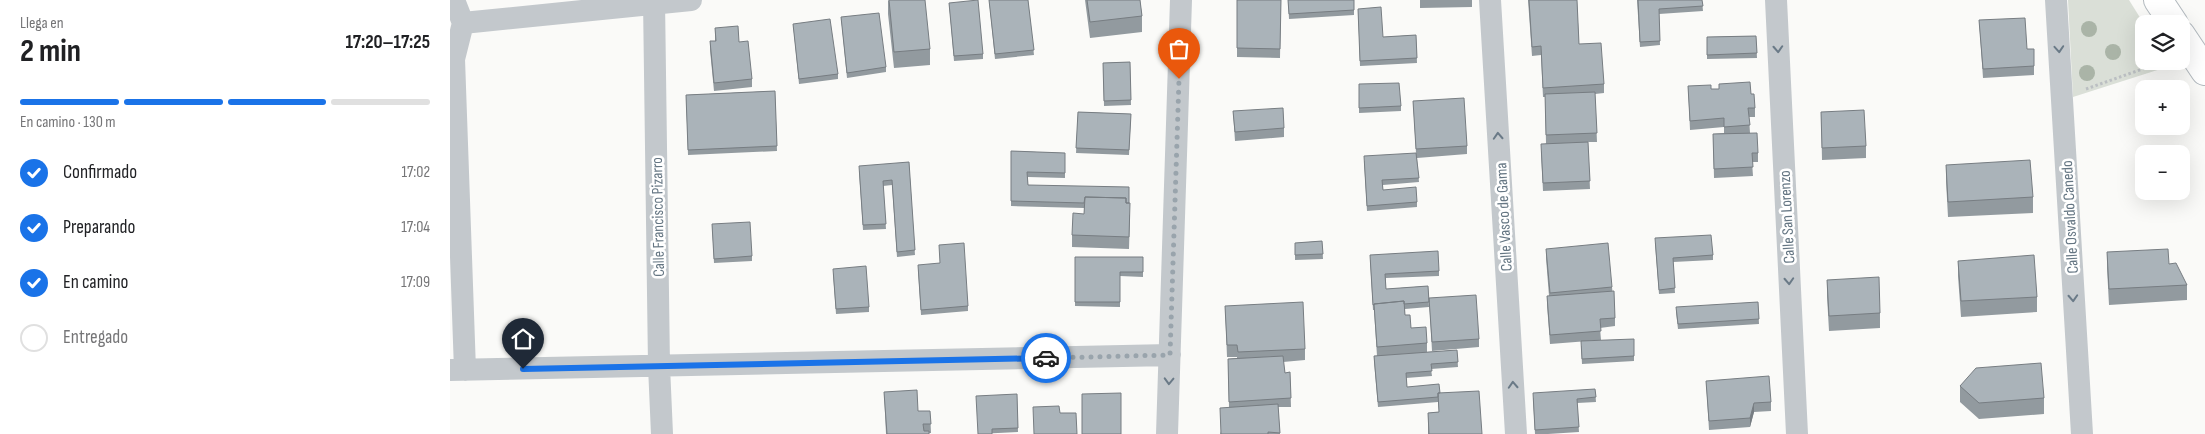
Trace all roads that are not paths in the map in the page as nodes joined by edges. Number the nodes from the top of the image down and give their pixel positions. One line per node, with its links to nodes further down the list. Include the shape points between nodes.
1 (454, 0): 10 (street)
2 (691, 0): 8 (street)
3 (1181, 0): 13 (street)
4 (1490, 0): 18 (street, Calle Vasco de Gama, one-way to 4)
5 (1776, 0): 19 (street, Calle San Lorenzo, one-way to 19)
6 (2056, 0): 20 (street, Calle Osvaldo Canedo, one-way to 20)
7 (2158, 0): 9 (street)
8 (654, 3): 10 (street); 14 (street, Calle Francisco Pizarro)
9 (2168, 15)
10 (463, 24): 15 (street, via 454,59)
11 (2190, 48): 12 (street)
12 (2205, 71)
13 (1170, 355): 14 (street); 17 (street, one-way to 17)
14 (659, 366): 15 (street); 16 (street, Calle Francisco Pizarro)
15 (458, 370)
16 (662, 434)
17 (1167, 434)
18 (1516, 434)
19 (1797, 434)
20 (2082, 434)

